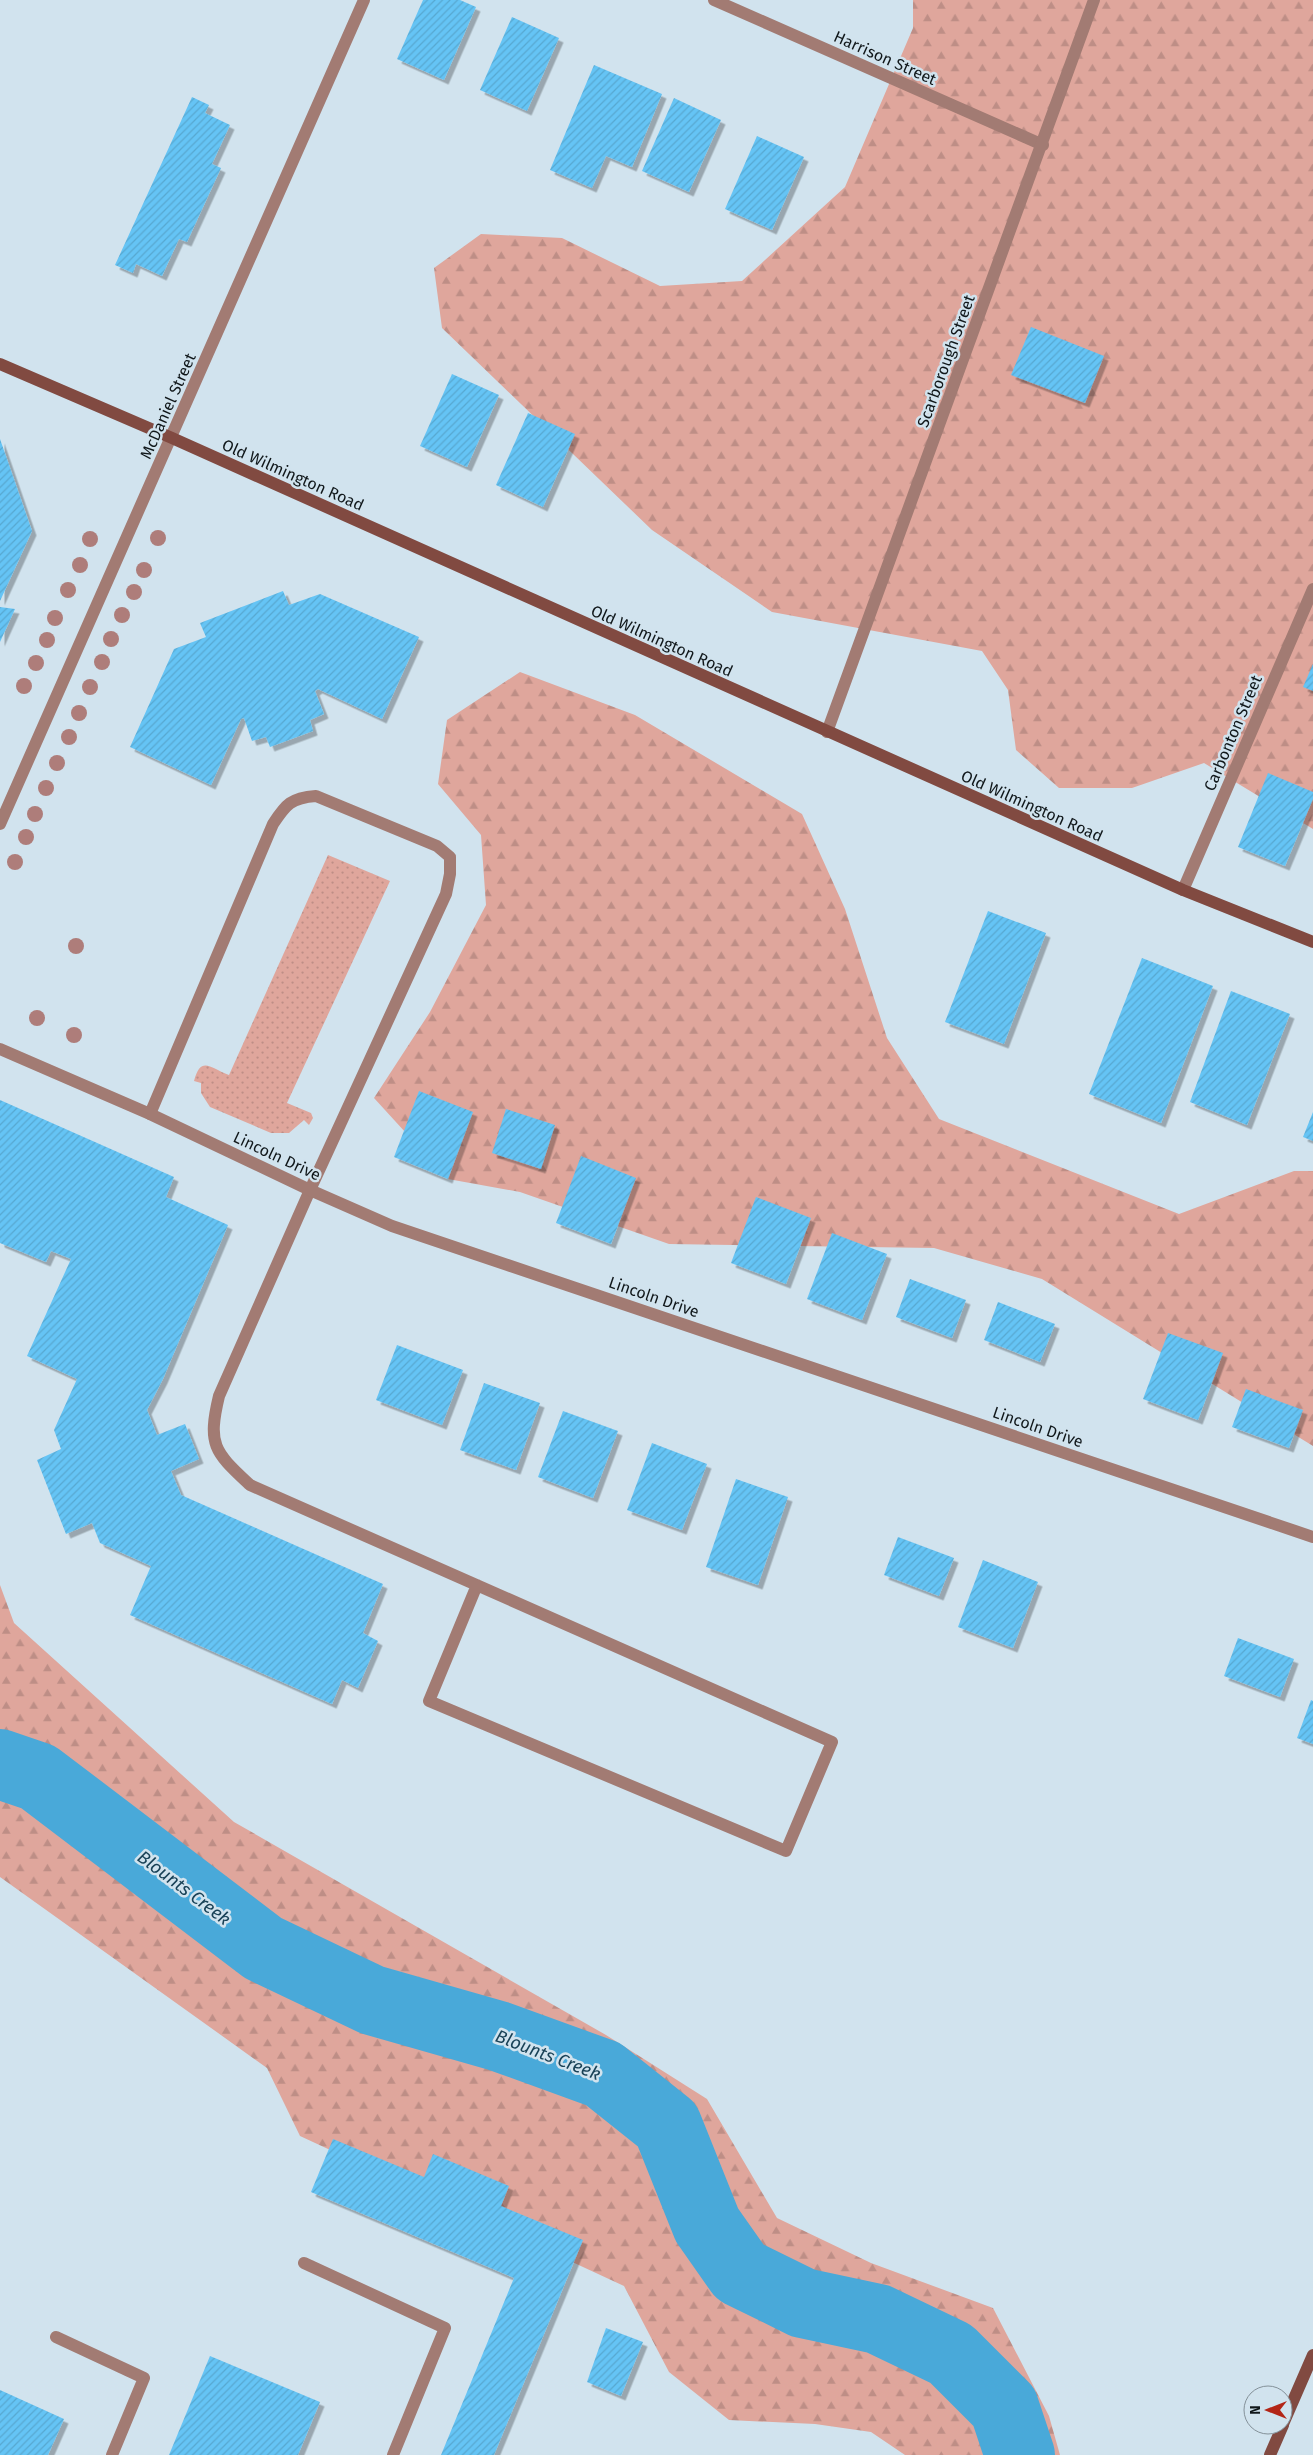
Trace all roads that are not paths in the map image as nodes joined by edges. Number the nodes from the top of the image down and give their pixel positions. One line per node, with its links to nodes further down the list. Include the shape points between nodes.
1 (364, 0): 6 (street, McDaniel Street)
2 (714, 0): 4 (street, Harrison Street)
3 (1094, 0): 4 (street, Scarborough Street)
4 (1043, 145): 8 (street, Scarborough Street)
5 (0, 364): 6 (main road, Old Wilmington Road)
6 (172, 438): 8 (main road, Old Wilmington Road); 9 (street, McDaniel Street)
7 (1313, 589): 10 (street, Carbonton Street)
8 (827, 732): 10 (main road, Old Wilmington Road)
9 (0, 824)
10 (1182, 890): 11 (main road, Old Wilmington Road)
11 (1313, 942)
12 (0, 1049): 13 (street, Lincoln Drive)
13 (150, 1114): 14 (street, Lincoln Drive); 14 (street, via 273,824 283,808 297,797 316,796 437,846 450,857 446,894)
14 (310, 1190): 15 (street, Lincoln Drive, via 392,1226); 16 (street, via 219,1396 212,1424 214,1445 250,1485)
15 (1313, 1537)
16 (476, 1585): 16 (street, via 832,1742 786,1851 429,1700)
17 (304, 2263): 23 (street, via 445,2328)
18 (56, 2337): 22 (street, via 144,2378)
19 (1313, 2355): 20 (main road)
20 (1293, 2402)
21 (1279, 2435): 24 (main road)
22 (112, 2455)
23 (393, 2455)
24 (1270, 2455)

